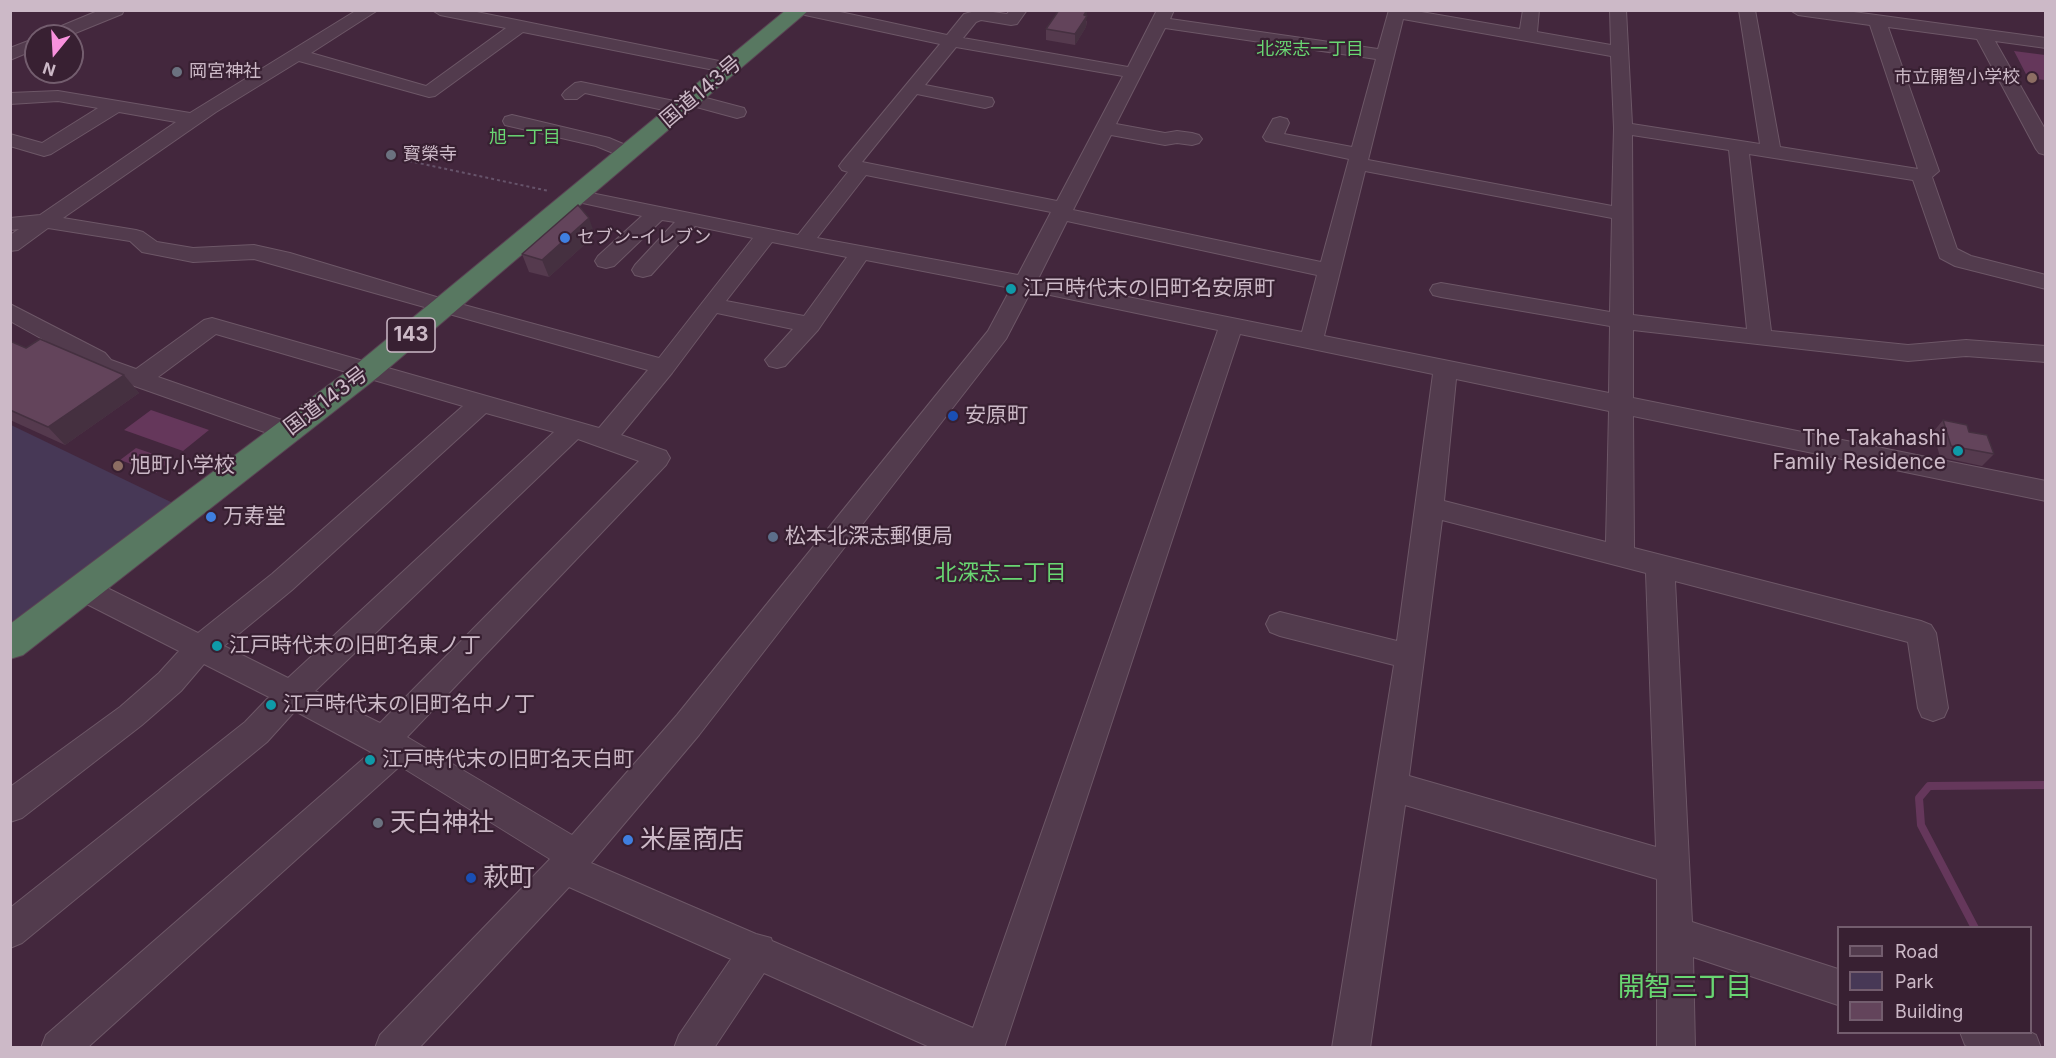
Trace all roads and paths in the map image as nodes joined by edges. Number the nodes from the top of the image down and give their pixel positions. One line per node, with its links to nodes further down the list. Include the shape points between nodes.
1 (116, 10): 14 (street)
2 (370, 10): 22 (street)
3 (800, 10): 25 (highway, 国道143号 / 143)
4 (805, 10): 18 (street)
5 (1019, 10): 18 (street, via 1011,20 981,15 970,18)
6 (1532, 10): 17 (street)
7 (1618, 10): 21 (street)
8 (1747, 10): 44 (street)
9 (1798, 10): 13 (street)
10 (447, 11): 15 (street)
11 (1397, 12): 17 (street); 24 (street)
12 (1162, 16): 24 (street); 26 (street)
13 (1886, 18): 16 (street); 49 (street, via 1929,171)
14 (82, 24)
15 (520, 26): 22 (street, via 429,92); 25 (street)
16 (1983, 35): 19 (street); 43 (street)
17 (1528, 37): 21 (street)
18 (952, 41): 26 (street); 27 (street)
19 (2046, 43)
20 (24, 49): 23 (street)
21 (1621, 52): 39 (street)
22 (295, 54): 35 (street)
23 (10, 55)
24 (1384, 56): 46 (street)
25 (729, 68): 31 (highway, 国道143号 / 143)
26 (1133, 73): 38 (street)
27 (913, 88): 30 (street); 48 (street, via 849,166)
28 (575, 89): 31 (street)
29 (20, 98): 32 (street, via 58,96); 33 (street)
30 (985, 102)
31 (686, 104): 34 (street); 45 (highway, 国道143号 / 143)
32 (117, 105): 35 (street); 41 (street, via 44,150)
33 (10, 106)
34 (738, 112)
35 (193, 119): 55 (street)
36 (526, 120): 45 (street)
37 (1280, 123): 46 (street, via 1273,136)
38 (1104, 128): 40 (street, via 1165,139); 51 (street)
39 (1623, 128): 42 (street); 53 (street)
40 (1192, 139)
41 (10, 140)
42 (1738, 147): 44 (street); 73 (street)
43 (2046, 149)
44 (1771, 151): 49 (street)
45 (628, 153): 50 (highway, 国道143号 / 143)
46 (1359, 159): 53 (street); 63 (street)
47 (409, 161): 50 (path)
48 (861, 168): 51 (street); 58 (street)
49 (1921, 174): 64 (street, via 1948,253 1962,261)
50 (576, 196): 52 (street); 68 (highway, 国道143号 / 143)
51 (1061, 211): 63 (street); 65 (street)
52 (657, 213): 54 (street); 61 (street)
53 (1622, 214): 70 (street)
54 (690, 219): 57 (street); 62 (street)
55 (43, 220): 56 (street); 59 (street); 68 (street, via 136,237 150,248 193,255 254,252)
56 (10, 224)
57 (767, 235): 58 (street); 67 (street)
58 (803, 243): 60 (street)
59 (10, 245)
60 (860, 253): 65 (street); 71 (street)
61 (606, 261)
62 (643, 270)
63 (1330, 271): 74 (street)
64 (2046, 282)
65 (1026, 284): 72 (street); 100 (street, via 998,334 966,376 688,725)
66 (1441, 290): 70 (street)
67 (711, 305): 71 (street); 77 (street)
68 (445, 307): 77 (street); 78 (highway, 国道143号 / 143)
69 (10, 311): 80 (street, via 103,366)
70 (1621, 321): 73 (street); 82 (street)
71 (810, 325): 76 (street)
72 (1231, 326): 74 (street); 110 (street)
73 (1760, 338): 75 (street, via 1908,354 1966,348)
74 (1311, 342): 79 (street)
75 (2046, 354)
76 (777, 360)
77 (664, 367): 85 (street)
78 (368, 370): 80 (street, via 212,325); 81 (street); 84 (highway, 国道143号 / 143)
79 (1445, 370): 82 (street); 87 (street)
80 (139, 379): 84 (street)
81 (482, 403): 83 (street); 93 (street, via 282,582)
82 (1621, 405): 86 (street); 88 (street)
83 (573, 429): 85 (street); 95 (street)
84 (287, 431): 90 (highway, 国道143号 / 143)
85 (604, 438): 97 (street, via 657,458)
86 (2046, 491)
87 (1430, 507): 88 (street); 94 (street)
88 (1620, 556): 89 (street)
89 (1660, 567): 96 (street, via 1921,633); 101 (street)
90 (83, 589): 92 (highway, 国道143号 / 143); 93 (street)
91 (1281, 624): 94 (street)
92 (10, 644)
93 (201, 648): 95 (street); 99 (street, via 131,716)
94 (1408, 656): 98 (street)
95 (292, 694): 97 (street); 102 (street, via 256,732)
96 (1933, 708)
97 (390, 745): 100 (street); 106 (street)
98 (1392, 786): 101 (street); 111 (street)
99 (10, 807)
100 (569, 862): 104 (street); 107 (street)
101 (1674, 868): 103 (street)
102 (10, 932)
103 (1675, 934): 105 (street); 112 (street)
104 (758, 951): 108 (street); 109 (street)
105 (1837, 986)
106 (59, 1047)
107 (393, 1047)
108 (692, 1047)
109 (976, 1047)
110 (985, 1047)
111 (1351, 1047)
112 (1676, 1047)

